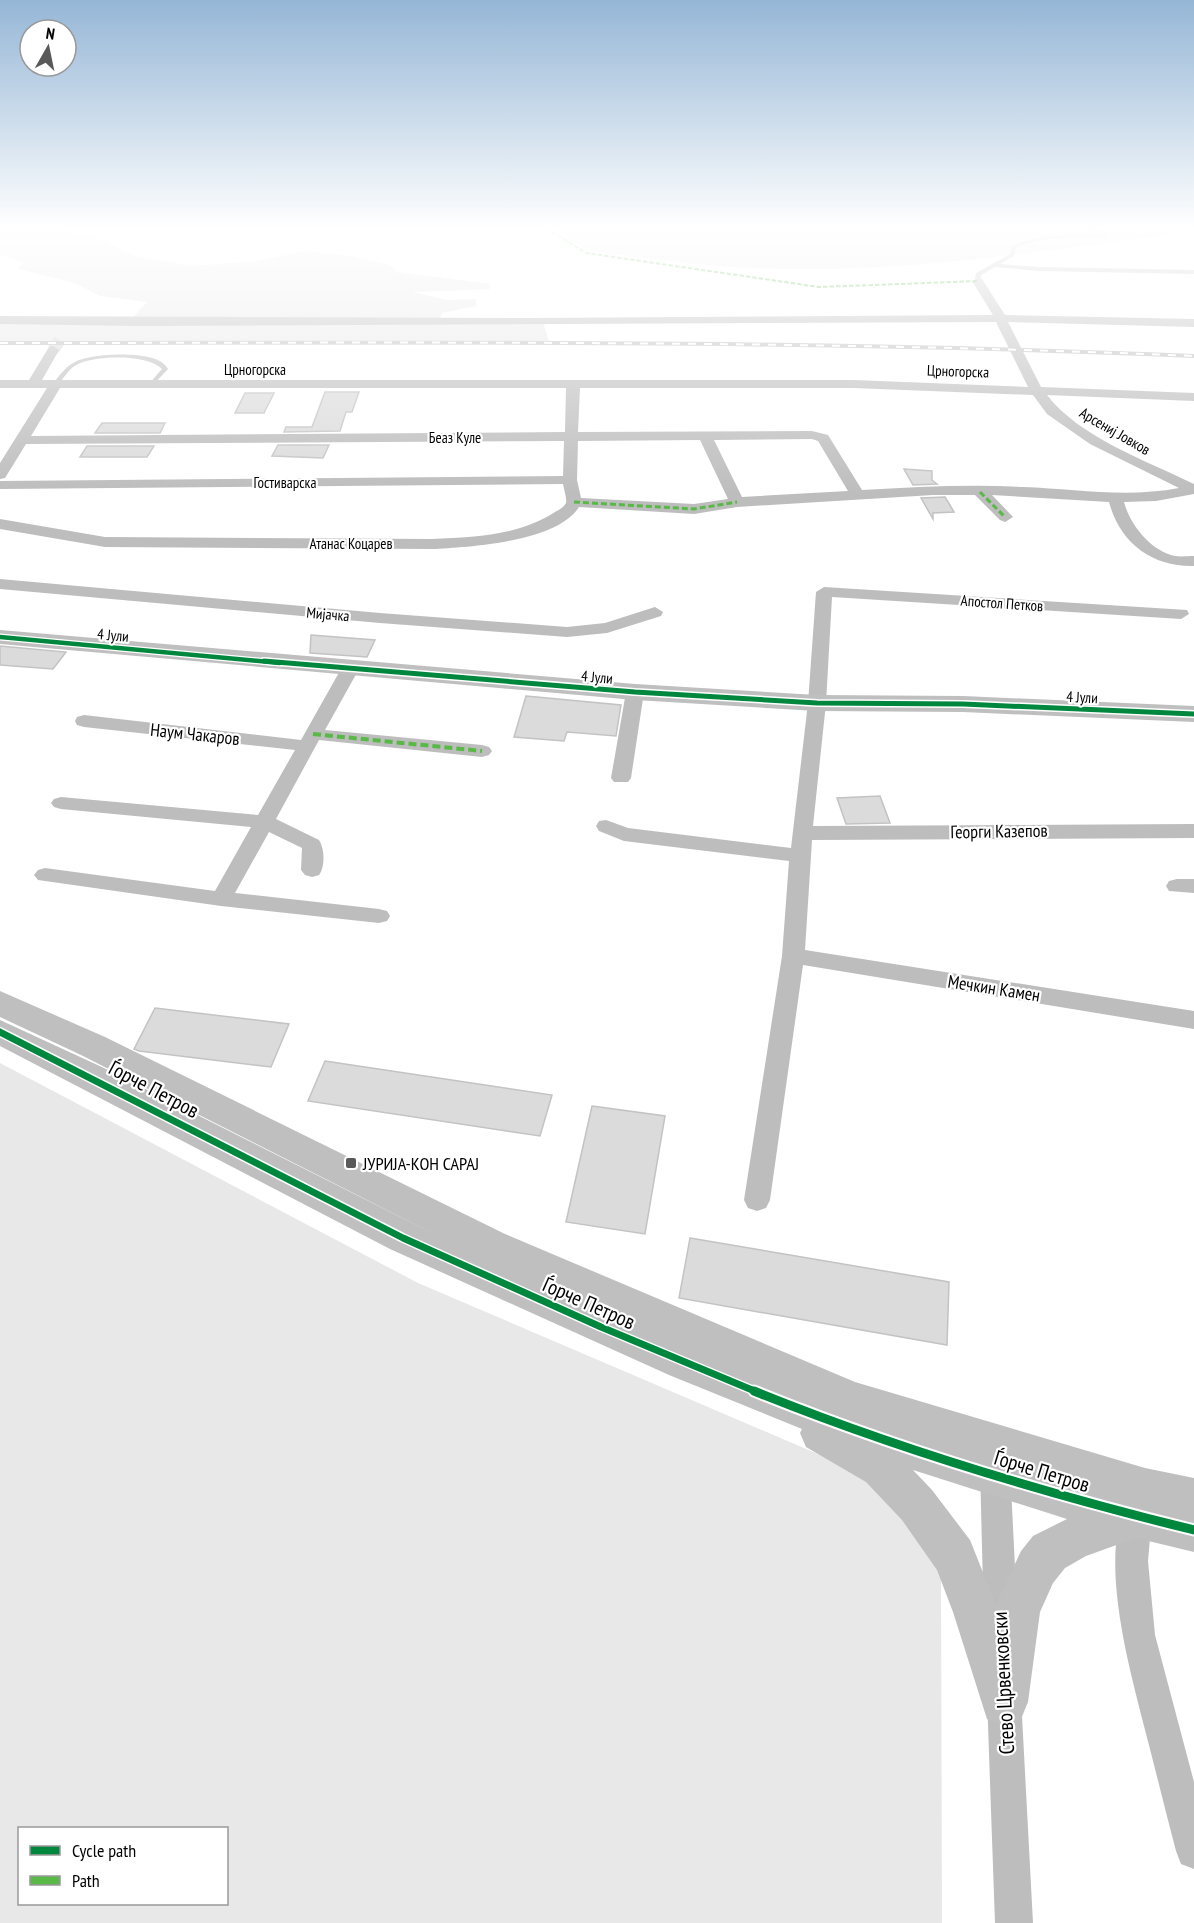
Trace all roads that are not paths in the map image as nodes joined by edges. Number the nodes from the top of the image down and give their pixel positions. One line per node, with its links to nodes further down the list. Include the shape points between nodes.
1 (999, 315): 2 (street, Арсениј Јовков)
2 (1001, 319): 3 (street, via 70,325); 4 (street, via 1104,318); 11 (street, Арсениј Јовков)
3 (0, 320)
4 (1194, 323)
5 (53, 351): 7 (street)
6 (0, 384): 7 (street, Црногорска)
7 (33, 384): 8 (street, Црногорска)
8 (56, 384): 9 (street, Црногорска); 9 (lane, via 74,364 86,359 120,357 161,363 165,369); 15 (street)
9 (151, 385): 10 (street, Црногорска)
10 (573, 385): 11 (street, Црногорска, via 854,384); 13 (street)
11 (1036, 390): 12 (street, Црногорска); 19 (street, Арсениј Јовков, via 1052,411 1095,441)
12 (1194, 397)
13 (573, 436): 14 (street, Беаз Куле); 15 (street, Беаз Куле); 17 (street)
14 (705, 436): 21 (street, Беаз Куле, via 819,436); 24 (street)
15 (22, 440): 16 (street)
16 (0, 475)
17 (570, 480): 18 (street, Гостиварска); 23 (street)
18 (0, 485)
19 (1194, 490): 22 (street, via 1156,497)
20 (980, 492): 21 (street); 22 (street); 25 (street)
21 (856, 494): 24 (street)
22 (1115, 498): 27 (street, via 1123,520 1149,548 1169,560)
23 (574, 502): 24 (street, via 694,509); 26 (street, Атанас Коцарев, via 570,509 530,531 476,542 432,544 105,542)
24 (737, 502)
25 (1005, 517)
26 (0, 524)
27 (1194, 561)
28 (0, 584): 29 (street, Мијачка, via 567,632 606,628)
29 (655, 612)
30 (1181, 614): 34 (street, Апостол Петков, via 824,592)
31 (0, 637): 32 (street, 4 Јули)
32 (350, 669): 33 (street, 4 Јули); 37 (street)
33 (635, 692): 34 (street, 4 Јули); 39 (street)
34 (817, 703): 35 (street, 4 Јули, via 963,704); 44 (street)
35 (1194, 714)
36 (84, 721): 37 (street, Наум Чакаров)
37 (310, 740): 38 (street, Наум Чакаров); 41 (street)
38 (482, 751)
39 (621, 778)
40 (61, 803): 41 (street)
41 (265, 822): 46 (street, via 312,845); 48 (street)
42 (606, 826): 45 (street, via 624,834)
43 (1194, 831): 44 (street, Георги Казепов)
44 (804, 833): 45 (street)
45 (800, 856): 50 (street)
46 (312, 870)
47 (45, 875): 48 (street)
48 (221, 899): 49 (street)
49 (379, 916)
50 (793, 956): 52 (street, Мечкин Камен); 54 (street)
51 (0, 1002): 56 (street, Ѓорче Петров, via 492,1245)
52 (1194, 1020)
53 (10, 1041): 55 (street, Ѓорче Петров, via 94,1076 368,1220 621,1337)
54 (756, 1200)
55 (715, 1374): 56 (street, Ѓорче Петров, via 846,1427); 60 (street, via 881,1467 917,1505 954,1556)
56 (995, 1460): 57 (street, Ѓорче Петров); 58 (street, Ѓорче Петров); 60 (street, Стево Црвенковски)
57 (1194, 1499)
58 (1136, 1516): 59 (street, Ѓорче Петров); 60 (street, via 1074,1538 1049,1552 1037,1567 1017,1610); 61 (street, via 1132,1560 1138,1635)
59 (1194, 1530)
60 (1004, 1702): 62 (street, Стево Црвенковски)
61 (1194, 1851)
62 (1014, 1923)

